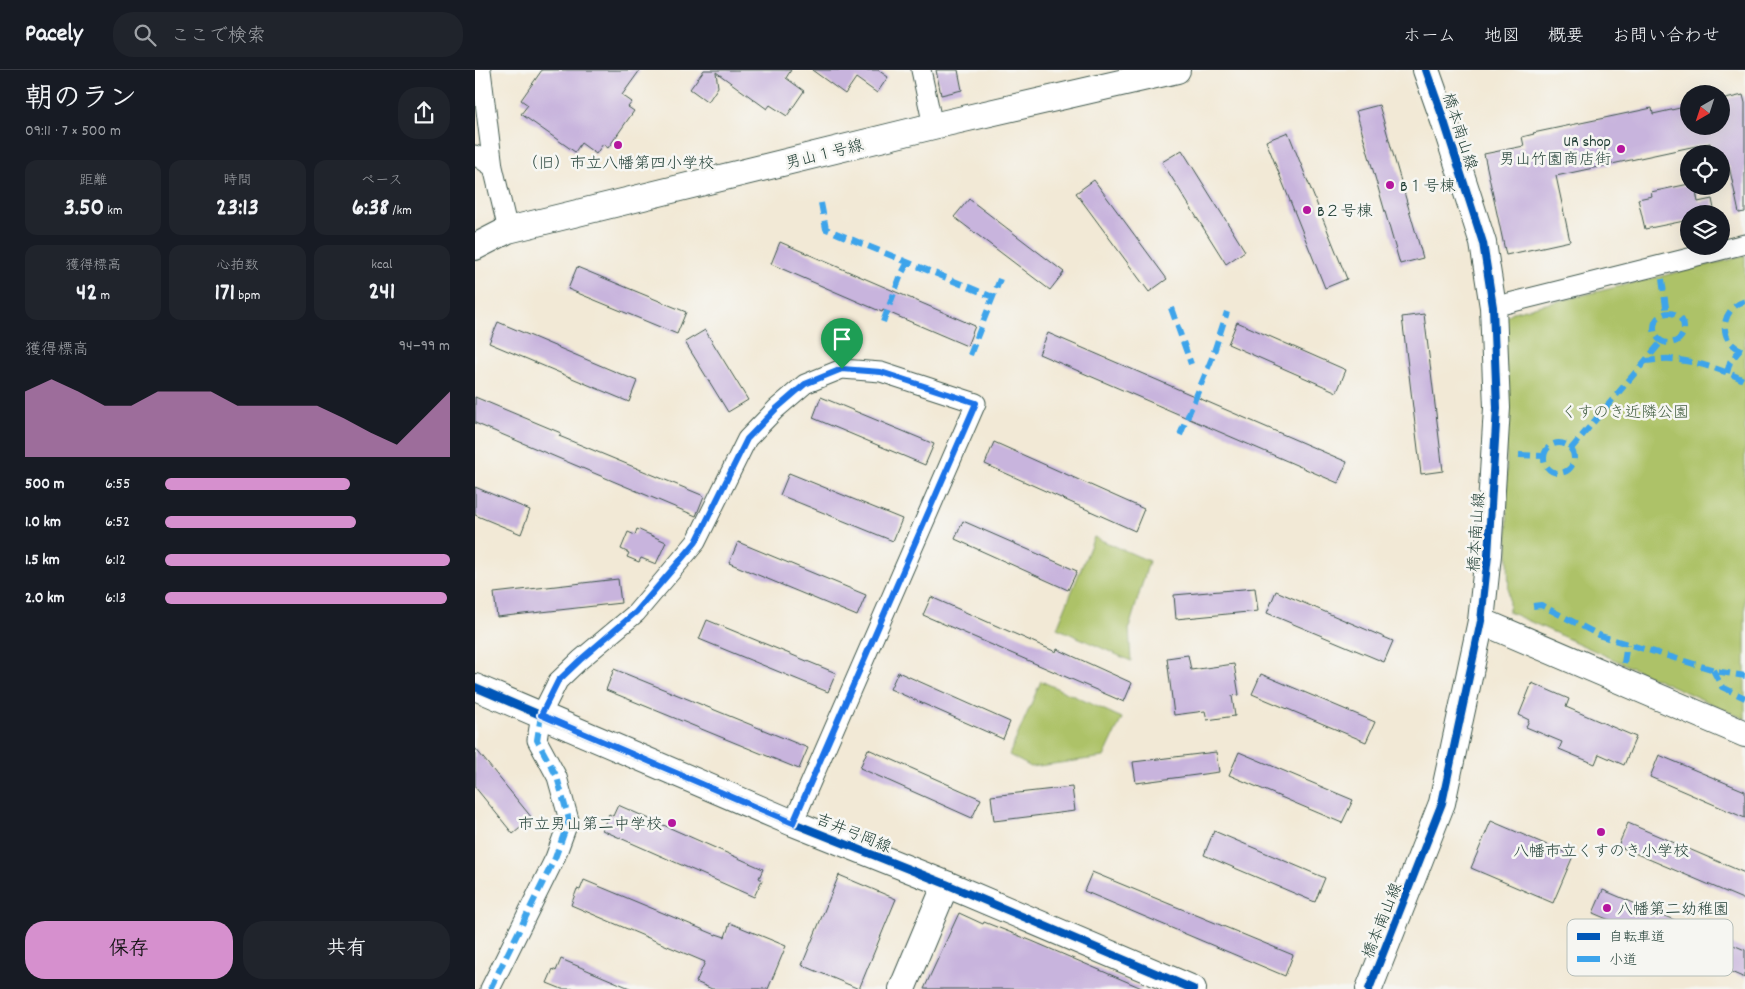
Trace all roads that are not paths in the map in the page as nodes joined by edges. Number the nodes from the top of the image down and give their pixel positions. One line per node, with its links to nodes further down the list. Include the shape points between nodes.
1 (481, 70): 5 (street)
2 (921, 70): 6 (street)
3 (1177, 70): 6 (street, 男山１号線)
4 (1425, 70): 12 (street, 橋本南山線, via 1445,121 1483,243)
5 (481, 114): 8 (street)
6 (933, 126): 9 (street, 男山１号線)
7 (475, 155): 8 (street)
8 (493, 167): 9 (street)
9 (508, 230): 11 (street, 男山１号線)
10 (1745, 244): 12 (street)
11 (475, 247)
12 (1493, 307): 13 (street, 橋本南山線, via 1497,408)
13 (1481, 621): 16 (street); 22 (street, 橋本南山線, via 1442,803)
14 (475, 687): 15 (street, 吉井弓岡線)
15 (541, 715): 17 (street, 吉井弓岡線); 17 (street, via 558,681 636,612 696,542 747,439 805,384 842,369 881,372 976,403); 19 (street, via 537,740 557,777 569,820 555,858)
16 (1745, 734)
17 (793, 823): 18 (street, 吉井弓岡線)
18 (946, 884): 20 (street); 21 (street, 吉井弓岡線)
19 (490, 989)
20 (902, 989)
21 (1193, 989)
22 (1369, 989)

